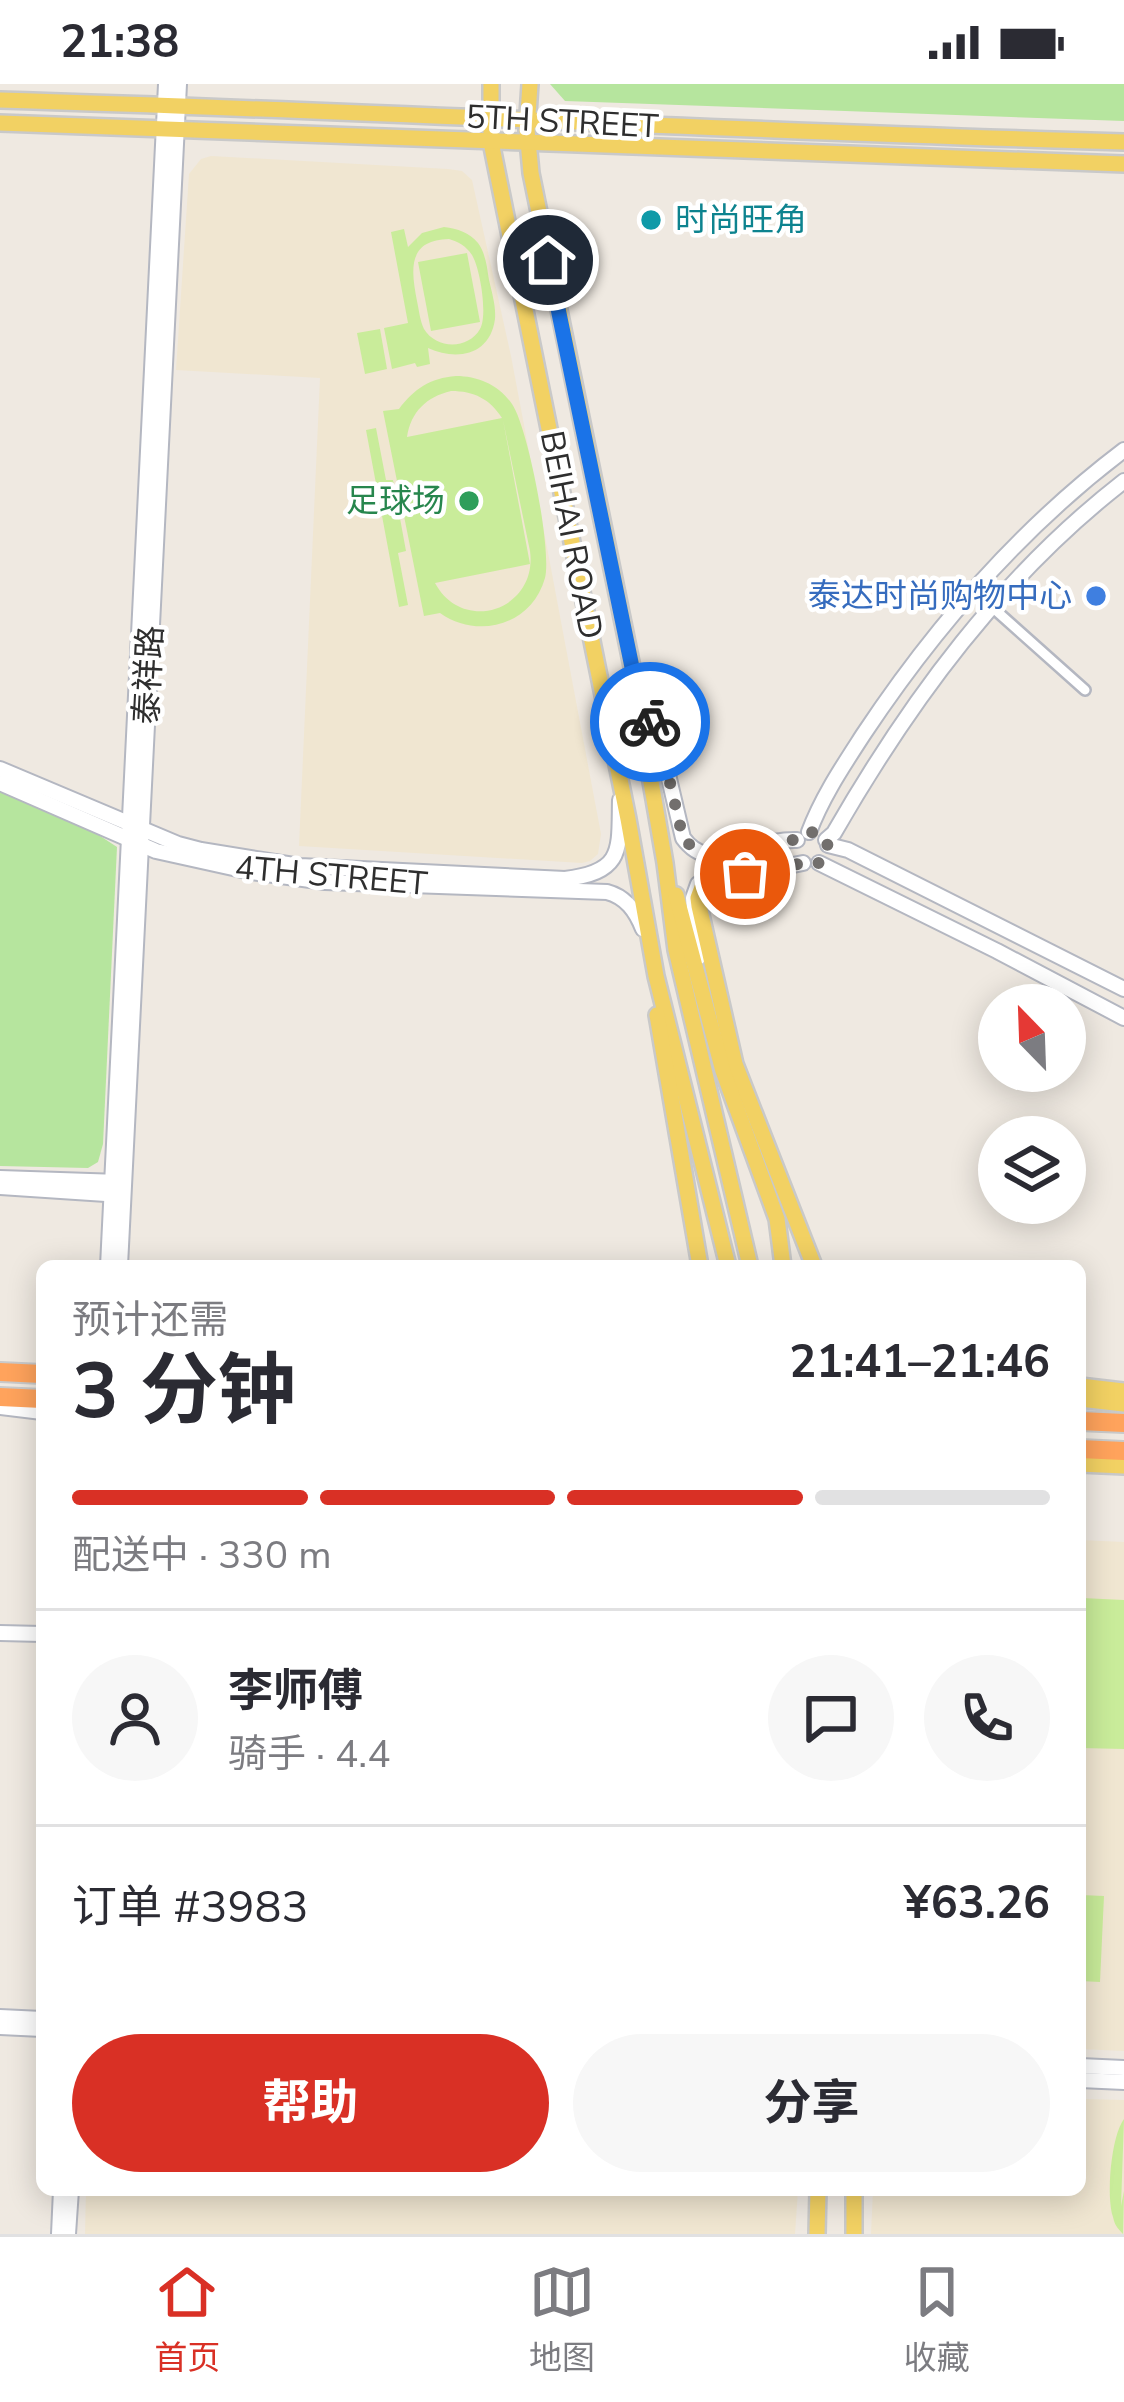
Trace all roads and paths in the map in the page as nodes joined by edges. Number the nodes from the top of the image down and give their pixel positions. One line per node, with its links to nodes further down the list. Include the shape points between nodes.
1 (166, 84): 6 (street, 泰祥路)
2 (179, 84): 6 (street, 泰祥路)
3 (491, 84): 7 (main road, via 476,111); 10 (main road, BEIHAI ROAD)
4 (530, 84): 10 (main road, BEIHAI ROAD)
5 (0, 100): 6 (main road, 5TH STREET)
6 (172, 105): 7 (main road, 5TH STREET); 9 (street, 泰祥路)
7 (454, 117): 10 (main road, 5TH STREET)
8 (0, 123): 9 (main road, 5TH STREET)
9 (170, 130): 11 (main road, 5TH STREET); 30 (street, 泰祥路)
10 (507, 132): 11 (main road, 5TH STREET); 12 (main road, 5TH STREET, via 567,122); 13 (main road, 5TH STREET); 15 (main road, BEIHAI ROAD); 16 (main road, BEIHAI ROAD)
11 (452, 140): 16 (main road, via 478,149)
12 (1124, 142)
13 (567, 145): 14 (main road, 5TH STREET); 15 (main road, via 538,153)
14 (1124, 164)
15 (531, 173): 17 (main road, BEIHAI ROAD)
16 (499, 178): 18 (main road, BEIHAI ROAD)
17 (539, 215): 18 (main road, via 526,193 516,193); 26 (main road, BEIHAI ROAD)
18 (507, 221): 28 (main road, BEIHAI ROAD)
19 (1124, 450): 20 (street)
20 (1108, 462): 21 (street); 22 (street)
21 (1124, 481): 23 (street)
22 (988, 576): 23 (street); 31 (street, via 876,716)
23 (1005, 592): 24 (street)
24 (992, 607): 25 (street); 32 (street, via 933,678)
25 (1085, 690)
26 (640, 706): 31 (street, via 663,753 688,845 708,854); 33 (main road, BEIHAI ROAD)
27 (0, 769): 30 (street, 4TH STREET)
28 (620, 782): 30 (street, via 616,854 598,872 565,879 300,866); 36 (main road, BEIHAI ROAD)
29 (0, 783): 30 (street, 4TH STREET)
30 (135, 834): 36 (street, 4TH STREET, via 173,856 325,882 607,892 633,908); 43 (street, 泰祥路)
31 (803, 836): 32 (street, via 819,833); 34 (street, via 795,850)
32 (827, 843): 34 (street, via 826,856); 39 (street)
33 (665, 863): 38 (main road); 48 (main road, BEIHAI ROAD, via 676,950)
34 (811, 863): 35 (street); 40 (street)
35 (704, 882): 38 (street, via 693,898); 50 (main road, via 699,906 735,1064)
36 (650, 944): 37 (main road, BEIHAI ROAD)
37 (656, 976): 46 (main road); 47 (main road, BEIHAI ROAD)
38 (701, 987): 49 (main road)
39 (1124, 989)
40 (1124, 1018)
41 (0, 1178): 43 (street)
42 (0, 1187): 43 (street)
43 (118, 1188): 44 (street, 泰祥路); 45 (street, 泰祥路)
44 (109, 1260)
45 (120, 1260)
46 (699, 1260)
47 (727, 1260)
48 (749, 1260)
49 (782, 1260)
50 (812, 1260)
51 (36, 1366): 52 (street)
52 (0, 1370): 53 (highway)
53 (36, 1373)
54 (1086, 1387): 55 (main road)
55 (1124, 1391)
56 (0, 1397): 57 (highway)
57 (36, 1399)
58 (1086, 1400): 59 (main road)
59 (1124, 1404)
60 (0, 1407): 61 (street)
61 (36, 1411)
62 (1086, 1421): 63 (highway)
63 (1124, 1423)
64 (1086, 1449): 65 (highway)
65 (1124, 1451)
66 (1086, 1464): 67 (main road)
67 (1124, 1466)
68 (0, 1633): 69 (street)
69 (36, 1634)
70 (0, 2017): 71 (street)
71 (36, 2019)
72 (0, 2027): 73 (street)
73 (36, 2029)
74 (1086, 2066): 75 (street)
75 (1124, 2068)
76 (1086, 2080): 77 (street)
77 (1124, 2082)
78 (61, 2196): 82 (street)
79 (70, 2196): 83 (street)
80 (818, 2196): 84 (main road)
81 (854, 2196): 85 (main road)
82 (58, 2234)
83 (68, 2234)
84 (817, 2234)
85 (854, 2234)

